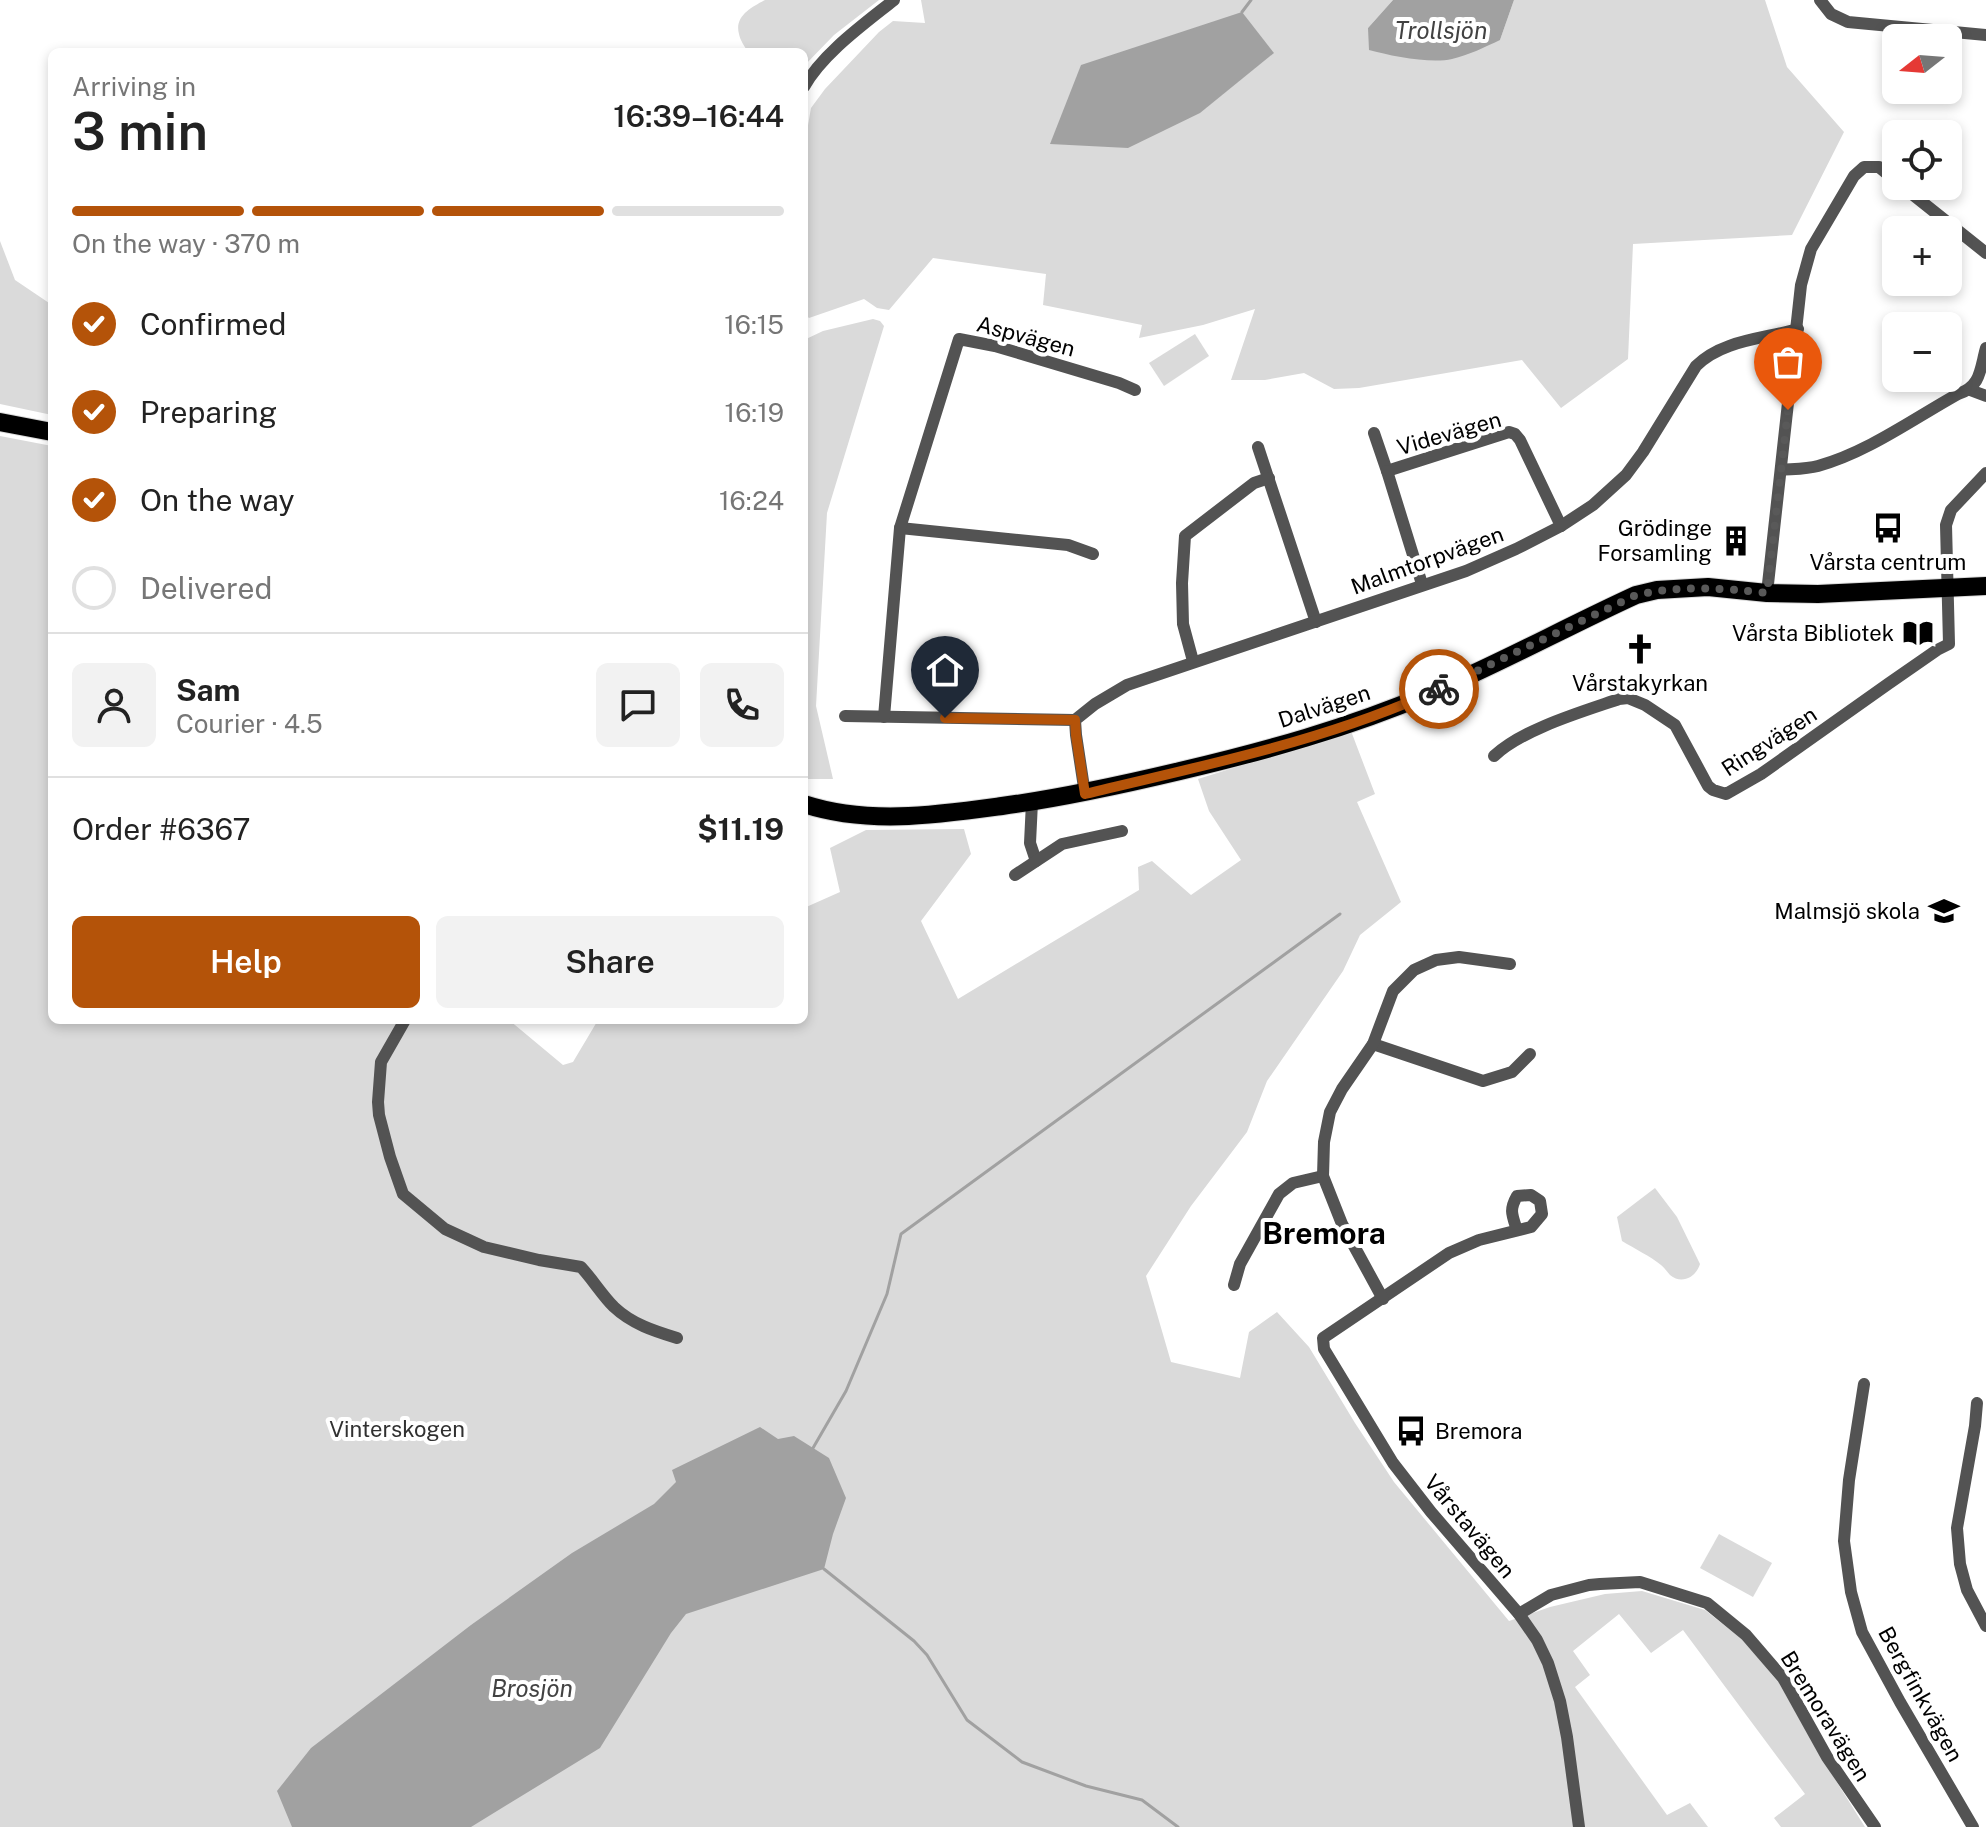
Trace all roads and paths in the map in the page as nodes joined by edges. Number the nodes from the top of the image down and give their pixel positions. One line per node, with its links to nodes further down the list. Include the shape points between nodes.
1 (894, 0): 4 (street)
2 (1820, 0): 3 (street, via 1831,14 1848,22)
3 (1986, 35)
4 (808, 79)
5 (1882, 169): 8 (street, via 1864,167 1854,176 1811,249 1801,285)
6 (1920, 200): 7 (street)
7 (1986, 253)
8 (1798, 329): 17 (street); 21 (street, Malmtorpvägen, via 1707,355 1626,475)
9 (1986, 348): 11 (street)
10 (1135, 390): 22 (street, Aspvägen, via 959,339)
11 (1970, 390): 12 (street); 17 (street, via 1841,458)
12 (1986, 396)
13 (0, 422): 14 (main road)
14 (48, 431)
15 (1374, 433): 18 (street, Videvägen)
16 (1258, 447): 20 (street)
17 (1781, 470): 27 (street)
18 (1387, 471): 21 (street, Videvägen, via 1509,432 1520,440); 24 (street, Videvägen)
19 (1986, 473): 26 (street, via 1951,510 1946,525)
20 (1269, 478): 28 (street); 29 (street, via 1254,483 1185,536 1183,624)
21 (1561, 526): 24 (street, Malmtorpvägen, via 1466,571)
22 (900, 528): 23 (street, via 1068,545); 31 (street, Aspvägen)
23 (1093, 554)
24 (1422, 584): 28 (street, Malmtorpvägen)
25 (1986, 586): 26 (main road, Dalvägen)
26 (1947, 588): 27 (main road, Dalvägen); 33 (street, Ringvägen, via 1949,644 1726,794 1704,781 1675,725 1628,698 1524,735)
27 (1767, 593): 34 (main road, Dalvägen, via 1708,587 1636,595 1376,714 1253,754)
28 (1316, 622): 29 (street, Malmtorpvägen)
29 (1193, 661): 32 (street, Malmtorpvägen, via 1127,685)
30 (845, 716): 31 (street)
31 (884, 717): 32 (street)
32 (1075, 720): 34 (street)
33 (1494, 756)
34 (1085, 794): 35 (main road, Dalvägen)
35 (1032, 802): 36 (main road, Dalvägen, via 898,817); 38 (street, via 1030,843)
36 (808, 805)
37 (1122, 831): 38 (street, via 1062,844)
38 (1036, 861): 39 (street)
39 (1015, 875)
40 (1510, 964): 42 (street, via 1459,957 1414,970 1393,991)
41 (403, 1024): 48 (street, via 381,1062 378,1102 403,1194 445,1229 484,1247 581,1267 627,1318)
42 (1373, 1044): 43 (street, via 1483,1081 1512,1072); 44 (street, via 1330,1112)
43 (1530, 1054)
44 (1323, 1176): 46 (street, via 1293,1183 1279,1194); 47 (street)
45 (1517, 1230): 47 (street, Vårstavägen, via 1449,1253)
46 (1234, 1285)
47 (1383, 1299): 51 (street, Vårstavägen, via 1323,1338 1324,1349 1393,1463)
48 (677, 1338)
49 (1864, 1384): 55 (street, Bergfinkvägen, via 1844,1541 1851,1592 1862,1632)
50 (1977, 1403): 52 (street, via 1957,1528 1967,1590)
51 (1519, 1614): 53 (street, Vårstavägen, via 1555,1682); 54 (street, Bremoravägen, via 1551,1595 1600,1584 1640,1582 1707,1603 1746,1635 1783,1678 1827,1757)
52 (1986, 1626)
53 (1579, 1827)
54 (1875, 1827)
55 (1973, 1827)

